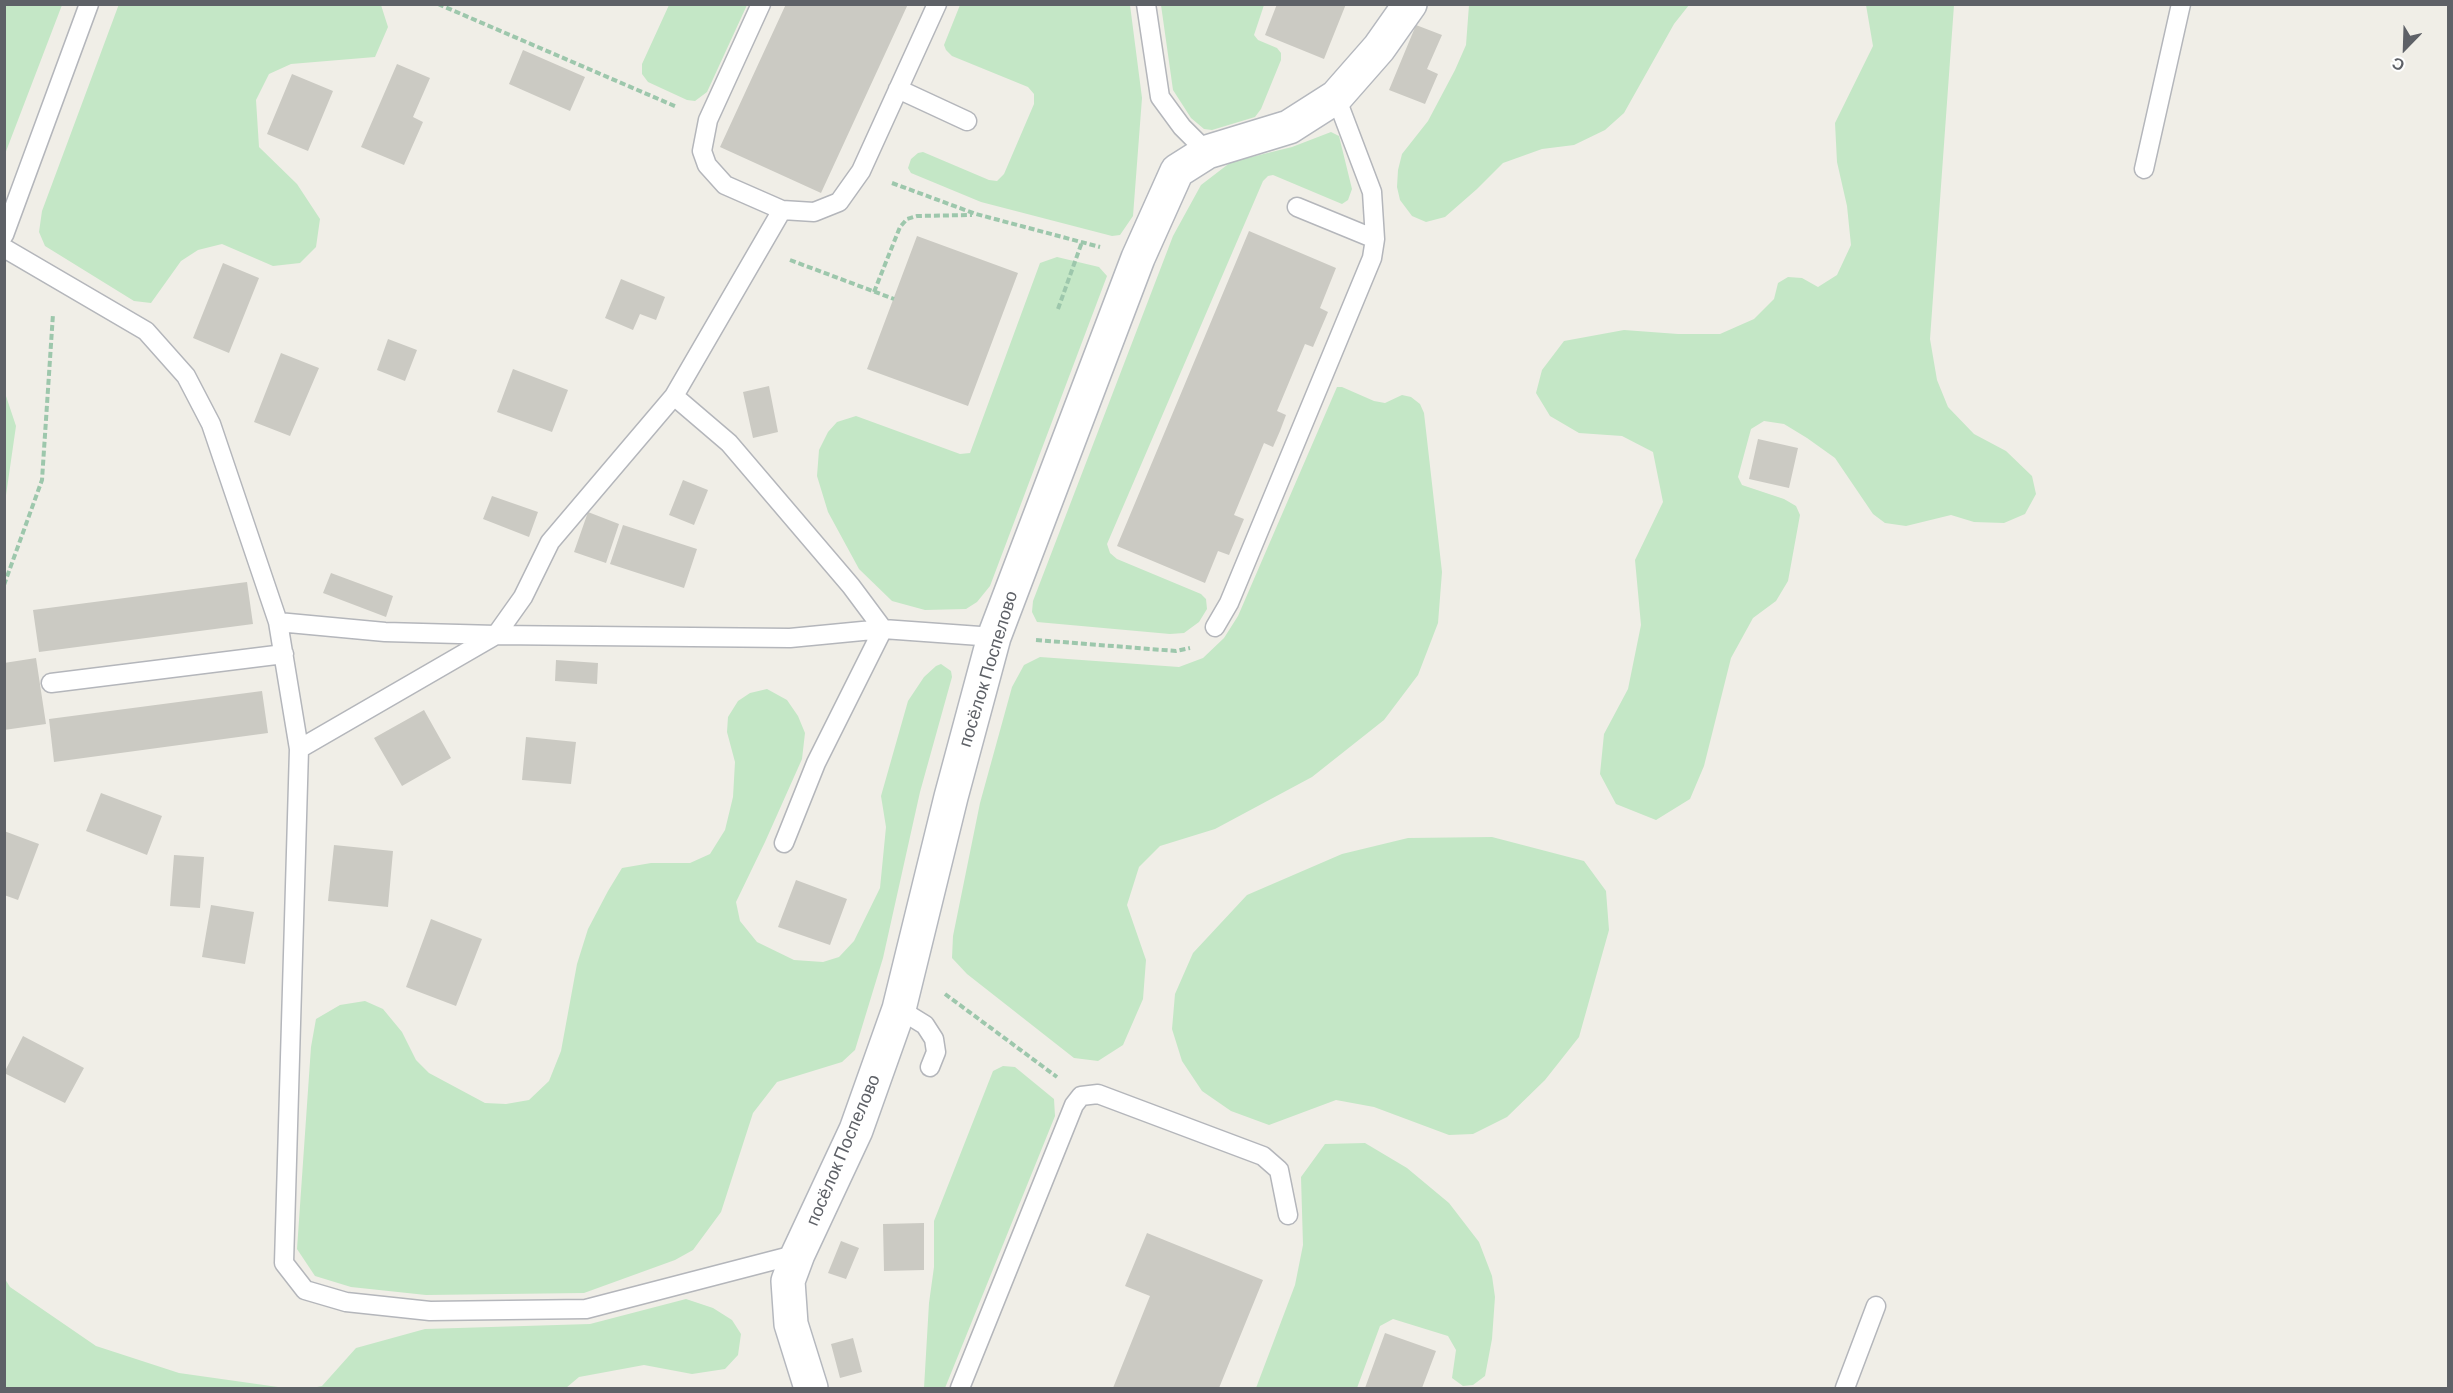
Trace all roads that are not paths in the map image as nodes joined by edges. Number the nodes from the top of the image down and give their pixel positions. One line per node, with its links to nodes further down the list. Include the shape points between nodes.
1 (89, 4): 14 (lane)
2 (761, 4): 13 (lane, via 708,120 702,151 706,165 725,185)
3 (937, 4): 7 (lane)
4 (1146, 4): 10 (lane, via 1160,97)
5 (1410, 4): 8 (street, посёлок Поспелово, via 1379,48)
6 (2181, 4): 11 (lane)
7 (898, 89): 9 (lane); 13 (lane, via 861,171 839,202 814,212)
8 (1336, 97): 10 (street, посёлок Поспелово, via 1289,127); 15 (lane, via 1372,192)
9 (967, 121)
10 (1207, 152): 22 (street, посёлок Поспелово, via 1177,171 1138,258)
11 (2144, 169)
12 (1298, 207): 15 (lane)
13 (782, 210): 17 (lane)
14 (4, 235)
15 (1375, 239): 19 (lane, via 1372,258 1341,334 1229,603)
16 (4, 248): 18 (lane, via 146,331 186,376 211,424)
17 (674, 396): 20 (lane, via 729,443 851,586); 21 (lane, via 550,542 522,597)
18 (278, 622): 21 (lane, via 385,632); 23 (lane)
19 (1215, 627)
20 (883, 630): 21 (lane, via 790,638); 22 (lane); 26 (lane, via 816,763)
21 (496, 634): 25 (lane)
22 (994, 637): 27 (street, посёлок Поспелово)
23 (284, 654): 24 (lane); 25 (lane)
24 (51, 683)
25 (299, 749): 30 (lane, via 284,1263 305,1290 346,1302 430,1311 586,1309)
26 (784, 843)
27 (899, 1009): 28 (lane, via 925,1025 934,1039 936,1052); 30 (street, посёлок Поспелово, via 856,1130)
28 (930, 1067)
29 (1288, 1215): 33 (lane, via 1279,1170 1263,1156 1098,1094 1081,1096 1074,1105)
30 (798, 1254): 32 (street, посёлок Поспелово, via 788,1281 791,1324)
31 (1876, 1306): 34 (lane)
32 (811, 1389)
33 (960, 1389)
34 (1845, 1389)

